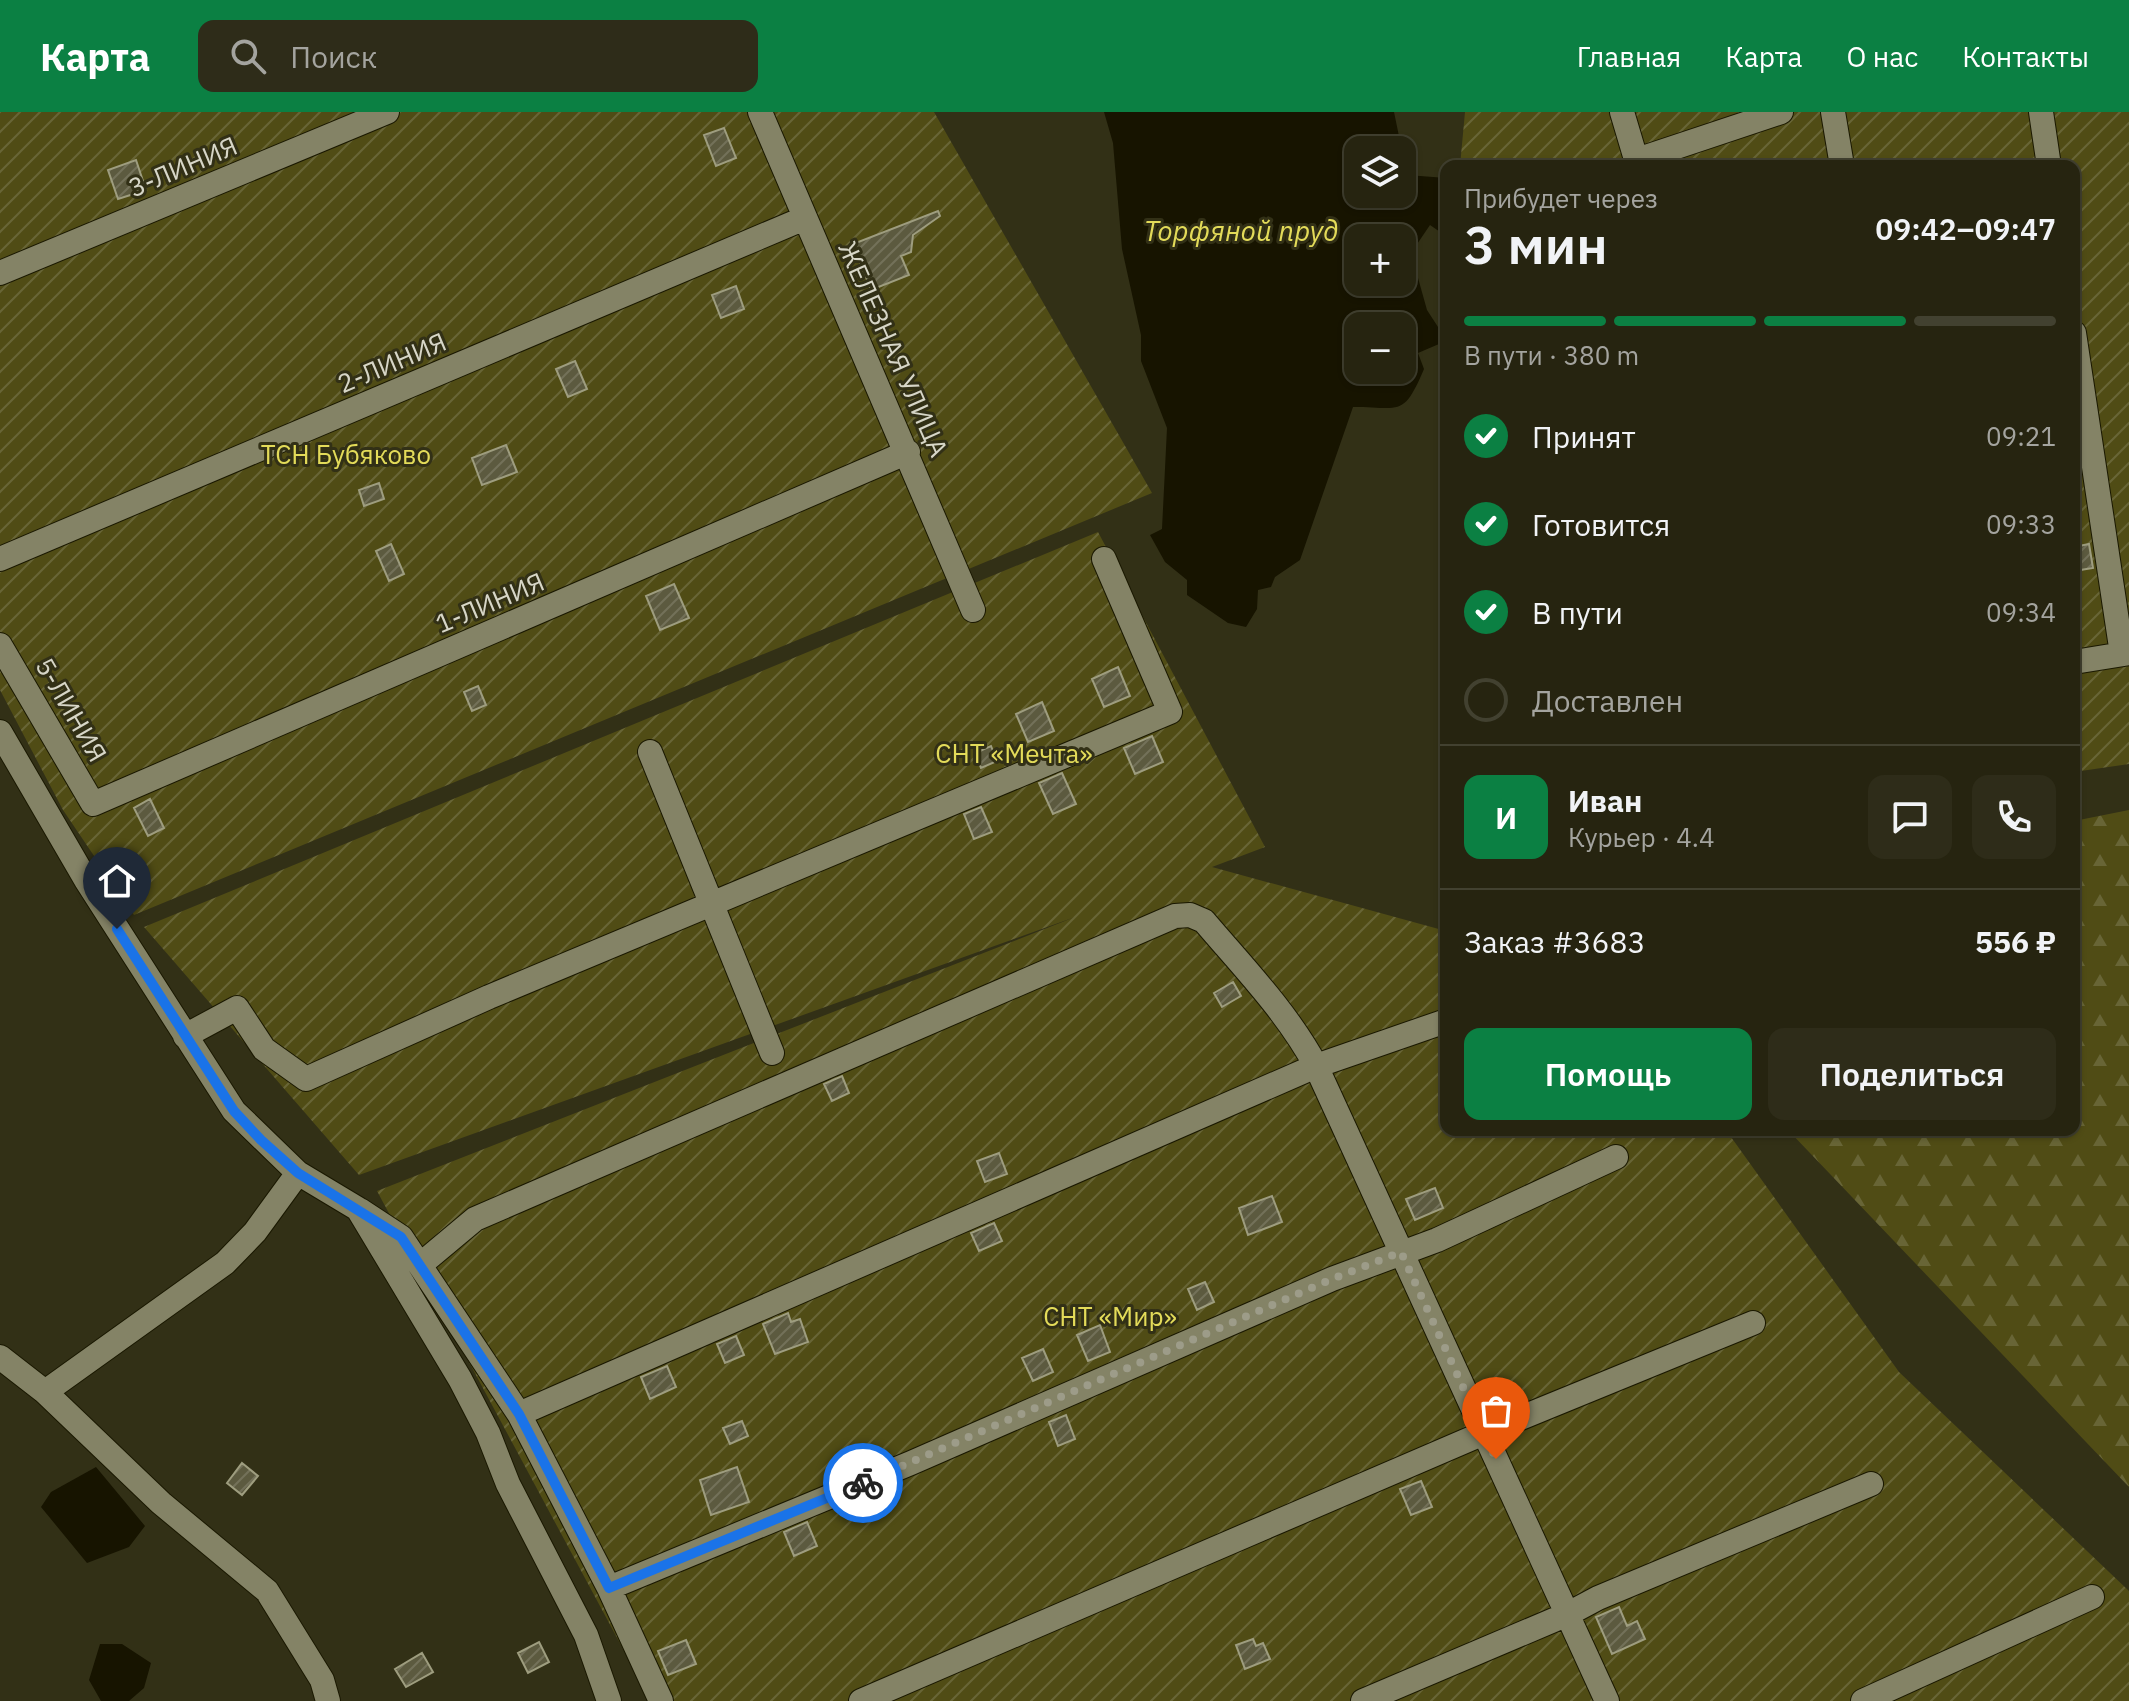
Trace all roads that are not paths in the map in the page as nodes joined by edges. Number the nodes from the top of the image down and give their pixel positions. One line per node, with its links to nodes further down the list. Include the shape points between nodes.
1 (387, 112): 12 (street, 3-ЛИНИЯ)
2 (760, 112): 11 (street, ЖЕЛЕЗНАЯ УЛИЦА)
3 (1622, 112): 7 (street)
4 (1781, 112): 8 (street)
5 (1833, 112): 9 (street)
6 (2041, 112): 10 (street)
7 (1637, 160)
8 (1646, 160)
9 (1841, 160)
10 (2048, 160)
11 (805, 218): 14 (street, ЖЕЛЕЗНАЯ УЛИЦА); 15 (street, 2-ЛИНИЯ)
12 (0, 273)
13 (2080, 370): 19 (street)
14 (908, 452): 17 (street, ЖЕЛЕЗНАЯ УЛИЦА); 23 (street, 1-ЛИНИЯ)
15 (0, 559)
16 (1104, 559): 24 (street, via 1170,712)
17 (973, 610)
18 (0, 645): 23 (street, 5-ЛИНИЯ)
19 (2126, 654): 20 (street)
20 (2080, 661)
21 (0, 732): 26 (street)
22 (650, 752): 24 (street)
23 (93, 804)
24 (712, 905): 26 (street, via 306,1079 264,1049 237,1008); 27 (street)
25 (1440, 1023): 28 (street)
26 (185, 1036): 30 (street, via 234,1111)
27 (772, 1053)
28 (1316, 1066): 32 (street); 33 (street, via 1300,1036 1204,921 1175,916 475,1219); 37 (street)
29 (1616, 1157): 32 (street)
30 (298, 1173): 31 (street); 36 (street, via 225,1263)
31 (358, 1209): 33 (street, via 401,1237); 44 (street, via 481,1419 508,1484 586,1635)
32 (1401, 1252): 38 (street); 40 (street)
33 (420, 1265): 37 (street)
34 (1753, 1323): 38 (street)
35 (0, 1357): 36 (street)
36 (45, 1392): 43 (street, via 161,1503 267,1591 322,1680)
37 (519, 1414): 40 (street)
38 (1484, 1433): 42 (street); 46 (street)
39 (1871, 1484): 42 (street)
40 (609, 1588): 45 (street)
41 (2092, 1597): 49 (street)
42 (1568, 1614): 47 (street); 48 (street)
43 (328, 1701)
44 (609, 1701)
45 (661, 1701)
46 (861, 1701)
47 (1363, 1701)
48 (1607, 1701)
49 (1863, 1701)

